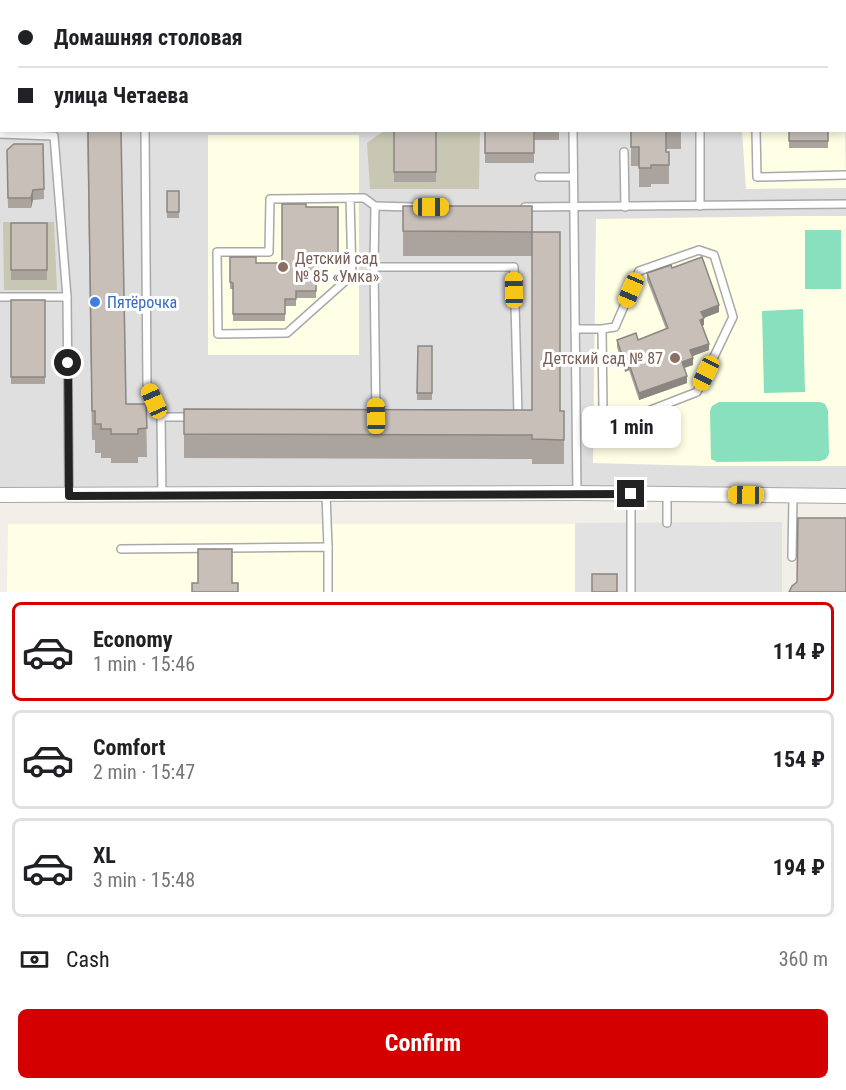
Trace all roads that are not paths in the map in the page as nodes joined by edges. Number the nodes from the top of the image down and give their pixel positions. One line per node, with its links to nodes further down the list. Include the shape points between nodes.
1 (145, 132): 28 (lane, via 147,384)
2 (573, 132): 10 (lane)
3 (700, 132): 14 (lane)
4 (756, 132): 8 (lane, via 757,177)
5 (0, 134): 6 (lane)
6 (57, 134): 21 (lane)
7 (624, 152): 18 (lane)
8 (846, 176)
9 (539, 177): 10 (lane)
10 (573, 177): 17 (lane)
11 (350, 198): 11 (lane, via 270,200 269,252 217,252 218,334 286,333 352,275); 13 (lane, via 364,198)
12 (846, 204): 14 (lane)
13 (375, 206): 15 (lane); 19 (lane)
14 (700, 206): 18 (lane)
15 (420, 207)
16 (514, 207): 17 (lane)
17 (573, 207): 18 (lane); 23 (lane)
18 (625, 207)
19 (374, 267): 24 (lane, via 514,267 518,415); 26 (lane)
20 (0, 297): 21 (lane)
21 (67, 297): 35 (lane)
22 (602, 328): 22 (lane, via 603,411 643,413 697,392 733,317 714,255 699,250 639,271 615,327); 23 (lane)
23 (575, 329): 30 (lane)
24 (506, 415)
25 (364, 416): 26 (lane)
26 (376, 416): 27 (lane)
27 (388, 416)
28 (161, 417): 29 (lane); 36 (lane)
29 (197, 417)
30 (577, 493): 31 (street); 34 (street)
31 (631, 494): 32 (street); 44 (lane)
32 (667, 494): 37 (street); 39 (lane)
33 (0, 495): 35 (street)
34 (326, 495): 36 (street); 40 (lane)
35 (69, 496): 36 (street)
36 (162, 496)
37 (793, 496): 38 (street); 42 (lane)
38 (846, 496)
39 (668, 523)
40 (328, 547): 41 (lane); 43 (lane)
41 (121, 549)
42 (792, 557)
43 (328, 592)
44 (631, 592)

